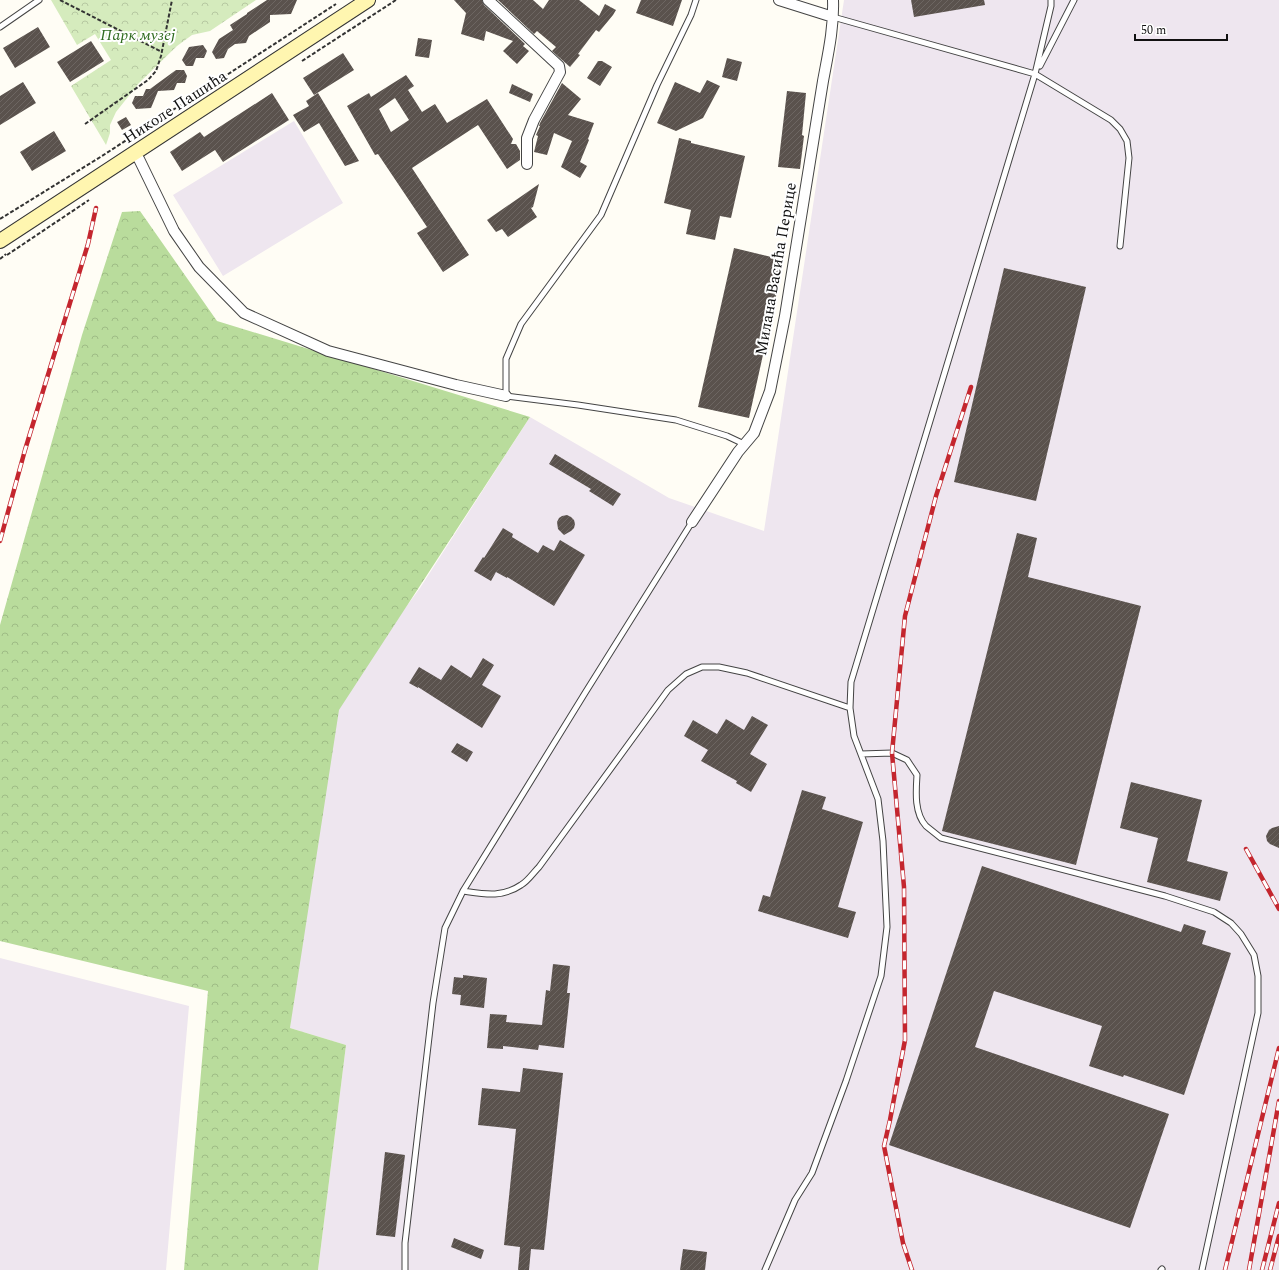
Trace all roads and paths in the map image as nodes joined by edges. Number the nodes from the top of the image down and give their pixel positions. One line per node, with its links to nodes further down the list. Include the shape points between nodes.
1 (39, 0): 14 (lane)
2 (60, 0): 15 (path)
3 (172, 0): 15 (path)
4 (342, 0): 22 (path)
5 (368, 0): 19 (street, Николе Пашића)
6 (396, 0): 16 (path)
7 (488, 0): 20 (street, via 559,66 560,72 527,138)
8 (696, 0): 26 (lane, via 601,216 521,324 506,359)
9 (779, 0): 13 (street)
10 (833, 0): 13 (street, Милана Васића Перице)
11 (1050, 0): 17 (lane, via 1051,6)
12 (1074, 0): 17 (lane)
13 (834, 17): 17 (lane); 27 (street, Милана Васића Перице, via 785,316 770,392 754,433)
14 (0, 27)
15 (162, 52): 18 (path, via 156,71 148,80)
16 (296, 65)
17 (1035, 74): 24 (lane, via 1111,120 1127,141 1129,158); 29 (lane, via 851,682)
18 (85, 124)
19 (134, 154): 23 (street, Николе Пашића); 26 (street, via 139,159 174,231 199,267 244,313 328,351)
20 (527, 164)
21 (90, 199): 25 (path)
22 (0, 219)
23 (0, 242)
24 (1120, 246)
25 (7, 255)
26 (506, 396): 27 (lane, via 676,420)
27 (744, 444): 28 (street, Милана Васића Перице)
28 (692, 522): 31 (lane)
29 (850, 708): 30 (lane, via 854,736); 31 (lane, via 747,673 719,667 702,667 686,674 668,690 539,867 522,885 508,892 493,895)
30 (861, 754): 33 (lane, via 878,798 883,841 887,927 881,976 812,1174 795,1200); 34 (lane, via 892,753 907,760 917,774 915,794 921,817 926,826 941,838 1165,896 1214,912 1231,923 1241,934 1254,956 1258,976 1258,1013)
31 (463, 891): 32 (lane, via 445,928 433,1002 405,1243)
32 (405, 1270)
33 (765, 1270)
34 (1202, 1270)

